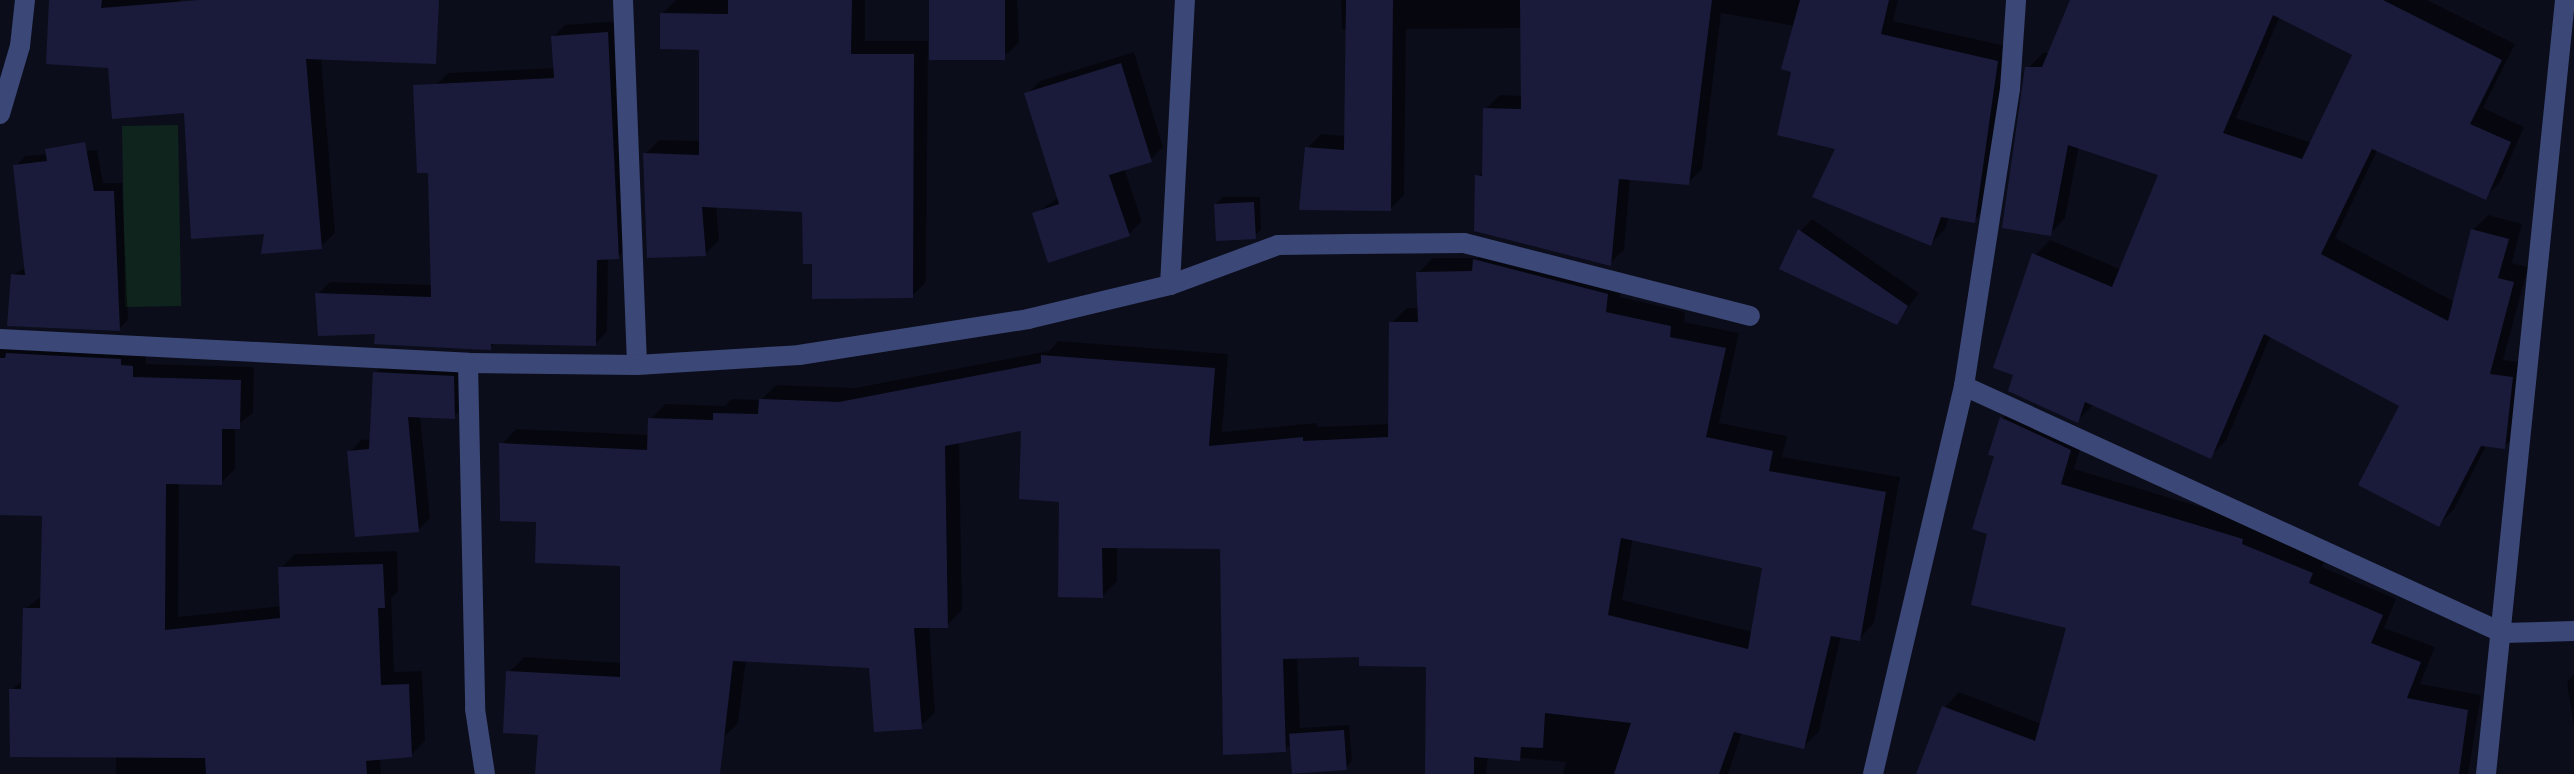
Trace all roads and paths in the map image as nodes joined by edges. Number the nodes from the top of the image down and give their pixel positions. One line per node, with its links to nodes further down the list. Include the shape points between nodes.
1 (25, 0): 6 (street)
2 (624, 0): 11 (street)
3 (1185, 0): 7 (street)
4 (2016, 0): 12 (street, via 2010,88)
5 (2565, 0): 14 (street)
6 (0, 114)
7 (1170, 285): 8 (street, via 1278,245 1464,244); 11 (street, via 1028,319 799,355)
8 (1750, 316)
9 (0, 339): 10 (street)
10 (468, 364): 11 (street); 15 (street, via 475,709)
11 (637, 365)
12 (1964, 386): 14 (street); 16 (street)
13 (2574, 631): 14 (street)
14 (2502, 632): 17 (street)
15 (485, 774)
16 (1872, 774)
17 (2486, 774)

